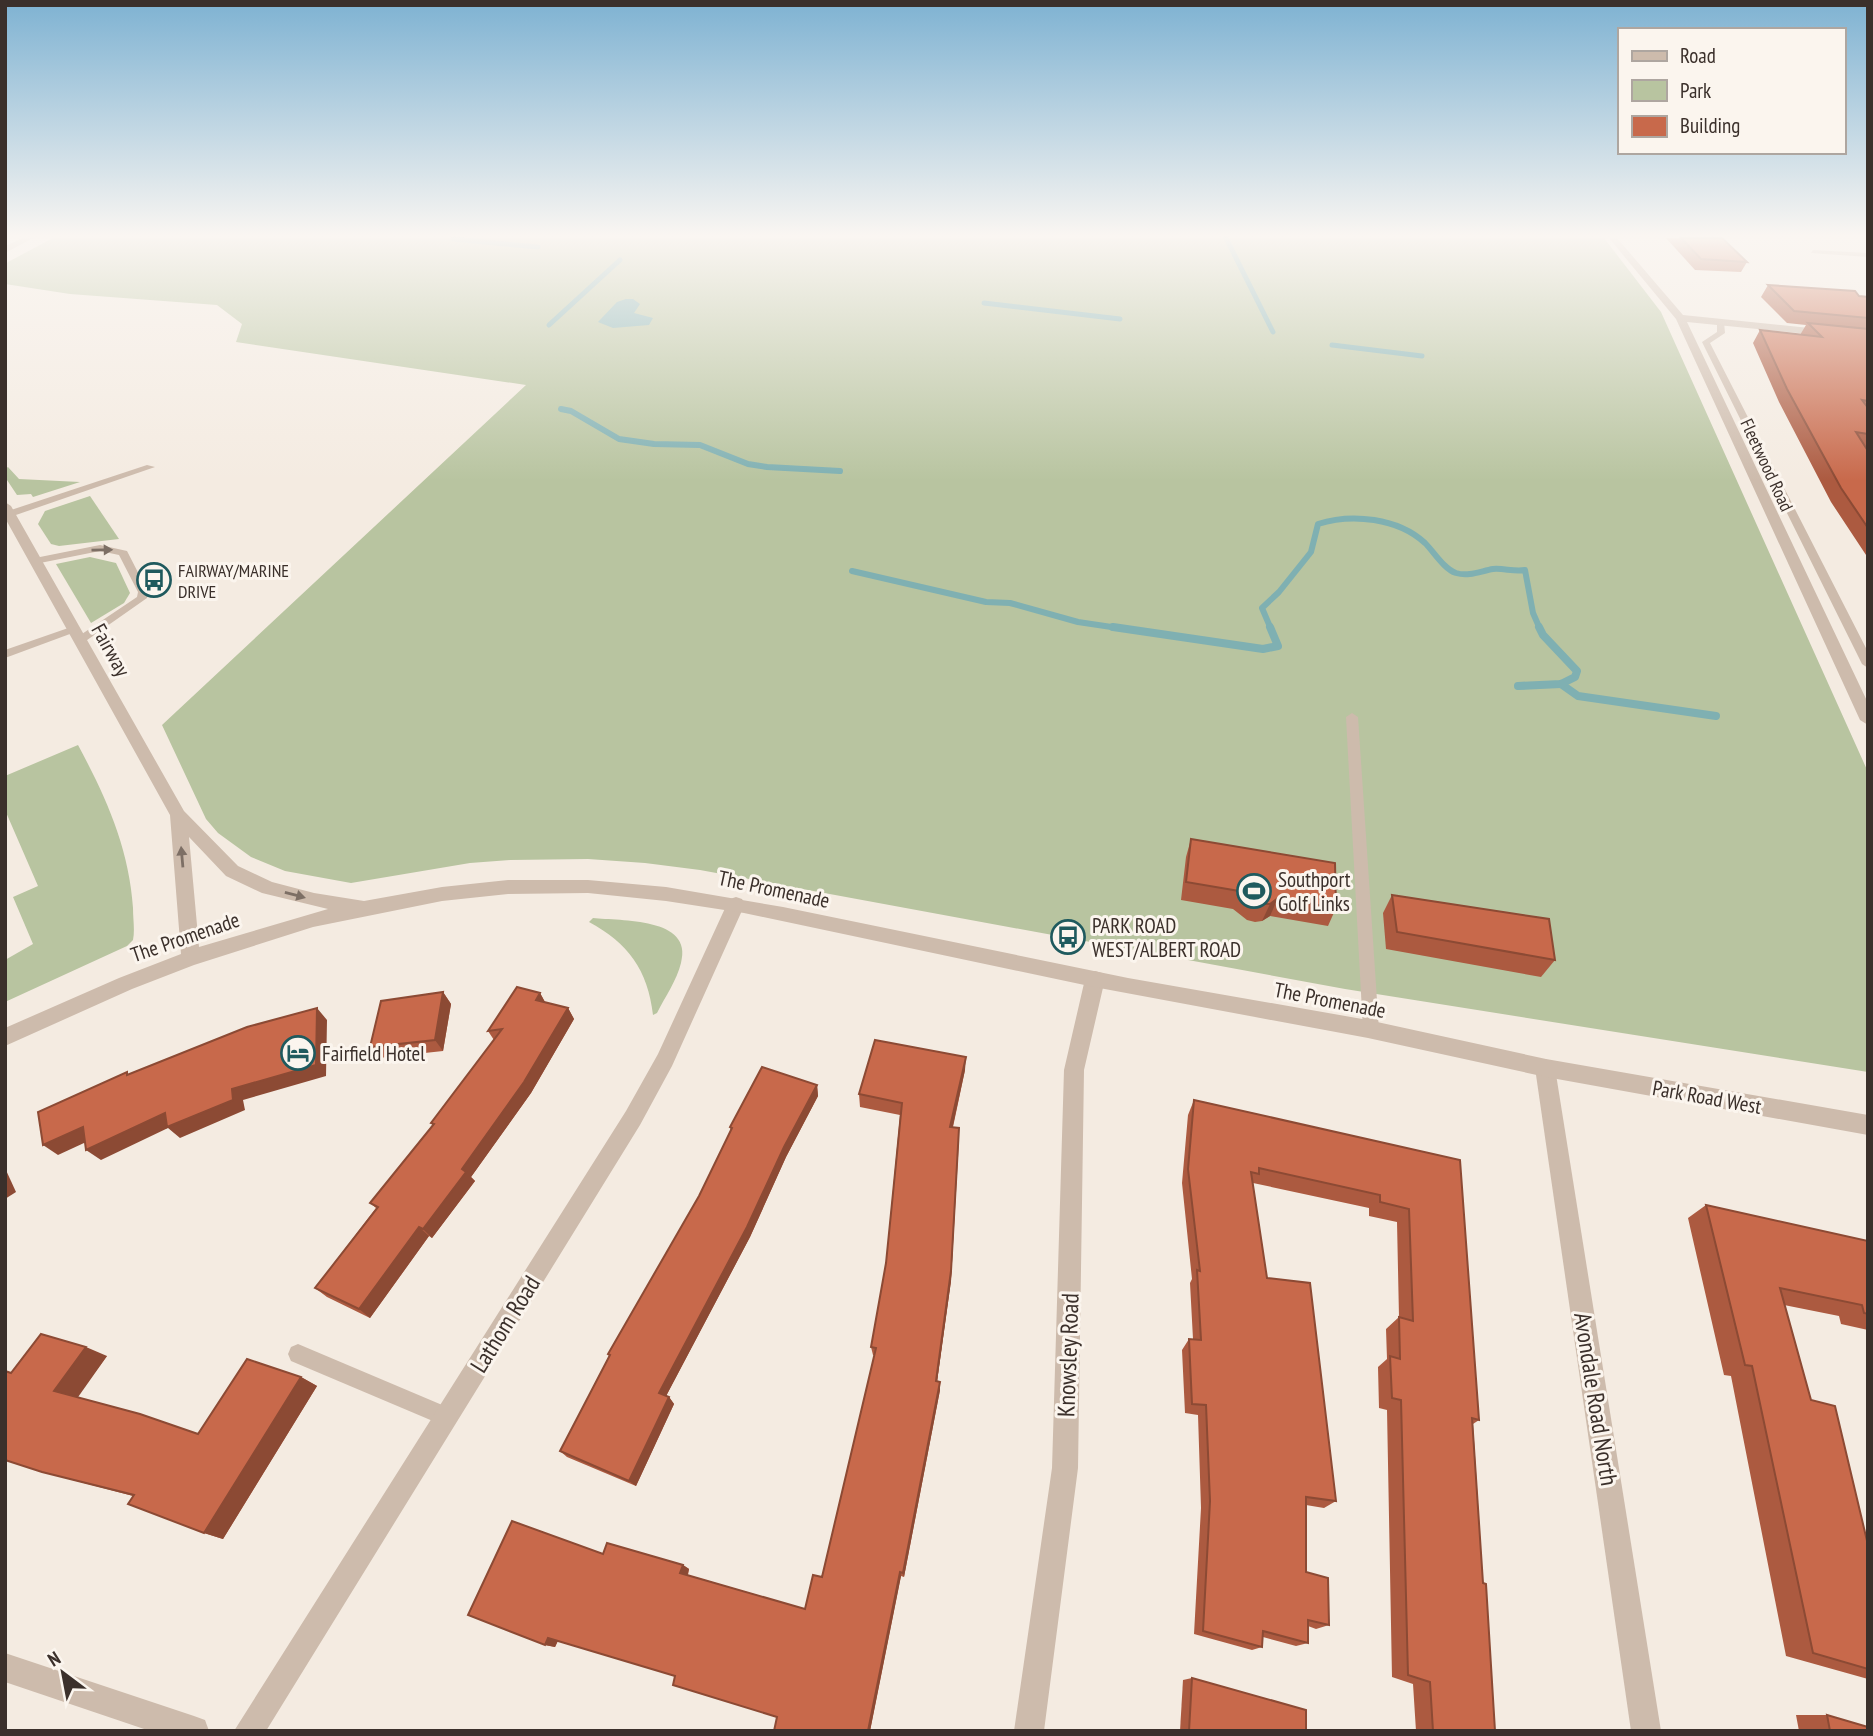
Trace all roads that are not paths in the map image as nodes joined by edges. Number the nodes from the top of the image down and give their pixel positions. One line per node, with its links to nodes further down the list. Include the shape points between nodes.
1 (1679, 319): 12 (street, Fleetwood Road)
2 (1689, 319): 3 (street)
3 (1720, 322): 4 (street); 10 (lane, via 1721,333 1706,342)
4 (1868, 337)
5 (150, 467): 6 (lane)
6 (7, 510): 7 (street, Fairway)
7 (35, 561): 8 (street, Fairway); 8 (lane, one-way to 8, via 100,548 123,553 142,598)
8 (77, 635): 9 (lane); 13 (street, Fairway)
9 (5, 654)
10 (1868, 664)
11 (1352, 717): 18 (lane)
12 (1868, 720)
13 (178, 815): 15 (street, Fairway, one-way to 15, via 227,867 268,888); 16 (street, Fairway, one-way to 13)
14 (736, 904): 15 (street, The Promenade, via 651,890 569,885 467,891); 17 (street, The Promenade); 23 (street, Lathom Road, via 665,1060 633,1118)
15 (369, 907): 16 (street, The Promenade)
16 (191, 957): 19 (street, The Promenade, via 92,995)
17 (1095, 979): 18 (street, The Promenade); 27 (street, Knowsley Road, via 1074,1070 1065,1468)
18 (1371, 1030): 20 (street, The Promenade)
19 (5, 1037)
20 (1545, 1068): 21 (street, Park Road West); 28 (street, Avondale Road North)
21 (1868, 1125)
22 (298, 1354): 23 (lane)
23 (446, 1417): 26 (street, Lathom Road)
24 (5, 1667): 25 (street)
25 (194, 1731)
26 (249, 1731)
27 (1029, 1731)
28 (1647, 1731)

